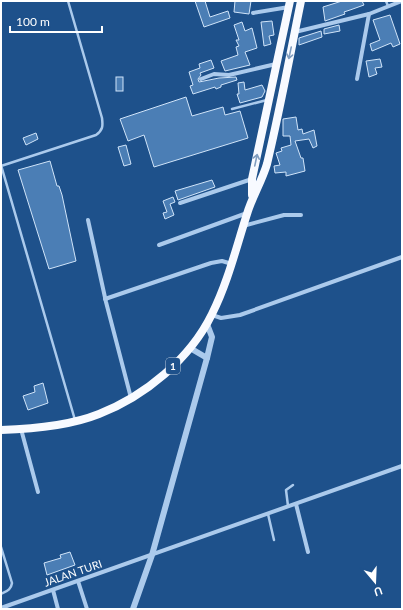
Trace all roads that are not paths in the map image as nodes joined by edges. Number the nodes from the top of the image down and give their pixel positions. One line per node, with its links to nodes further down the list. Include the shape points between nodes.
1 (68, 1): 15 (lane, via 103,127 96,135)
2 (301, 1): 9 (highway, 1)
3 (386, 1): 6 (lane)
4 (402, 2): 6 (street)
5 (290, 4): 7 (street); 10 (highway, 1)
6 (388, 6): 8 (street)
7 (252, 13)
8 (369, 14): 9 (street); 12 (street)
9 (294, 32): 17 (highway, 1, one-way to 17, via 267,164)
10 (276, 64): 11 (street, via 229,75 214,74); 13 (highway, 1)
11 (201, 78)
12 (357, 79)
13 (269, 99): 14 (lane); 16 (highway, 1, one-way to 13)
14 (232, 109)
15 (1, 165): 32 (lane)
16 (252, 179): 17 (highway, 1); 18 (street)
17 (252, 198): 19 (highway, 1)
18 (180, 203)
19 (248, 213): 22 (highway, 1); 23 (street)
20 (301, 215): 22 (street, via 284,215)
21 (88, 220): 26 (street)
22 (243, 226): 25 (highway, 1)
23 (159, 245)
24 (402, 257): 27 (street, via 240,315 221,318)
25 (232, 264): 26 (street, via 222,261 210,263); 27 (highway, 1)
26 (105, 299): 31 (street)
27 (212, 315): 28 (highway, 1)
28 (206, 324): 29 (highway, 1); 30 (street, via 212,337)
29 (190, 348): 30 (street); 31 (highway, 1, via 168,371)
30 (207, 358): 44 (street)
31 (131, 398): 32 (highway, 1, via 98,414)
32 (75, 420): 33 (highway, 1)
33 (21, 429): 34 (highway, 1); 37 (street)
34 (1, 430)
35 (402, 466): 38 (street, JALAN TURI)
36 (292, 485): 39 (lane, via 286,490)
37 (38, 492)
38 (296, 504): 39 (street, JALAN TURI); 43 (street)
39 (288, 507): 40 (street, JALAN TURI)
40 (268, 514): 41 (lane); 44 (street, JALAN TURI)
41 (274, 540)
42 (1, 547): 47 (lane, via 12,583 12,587)
43 (308, 552)
44 (152, 555): 45 (street, JALAN TURI); 51 (street)
45 (78, 581): 46 (street, JALAN TURI); 50 (street)
46 (53, 590): 48 (street, JALAN TURI); 49 (street)
47 (1, 594)
48 (1, 608)
49 (58, 609)
50 (87, 609)
51 (133, 609)

